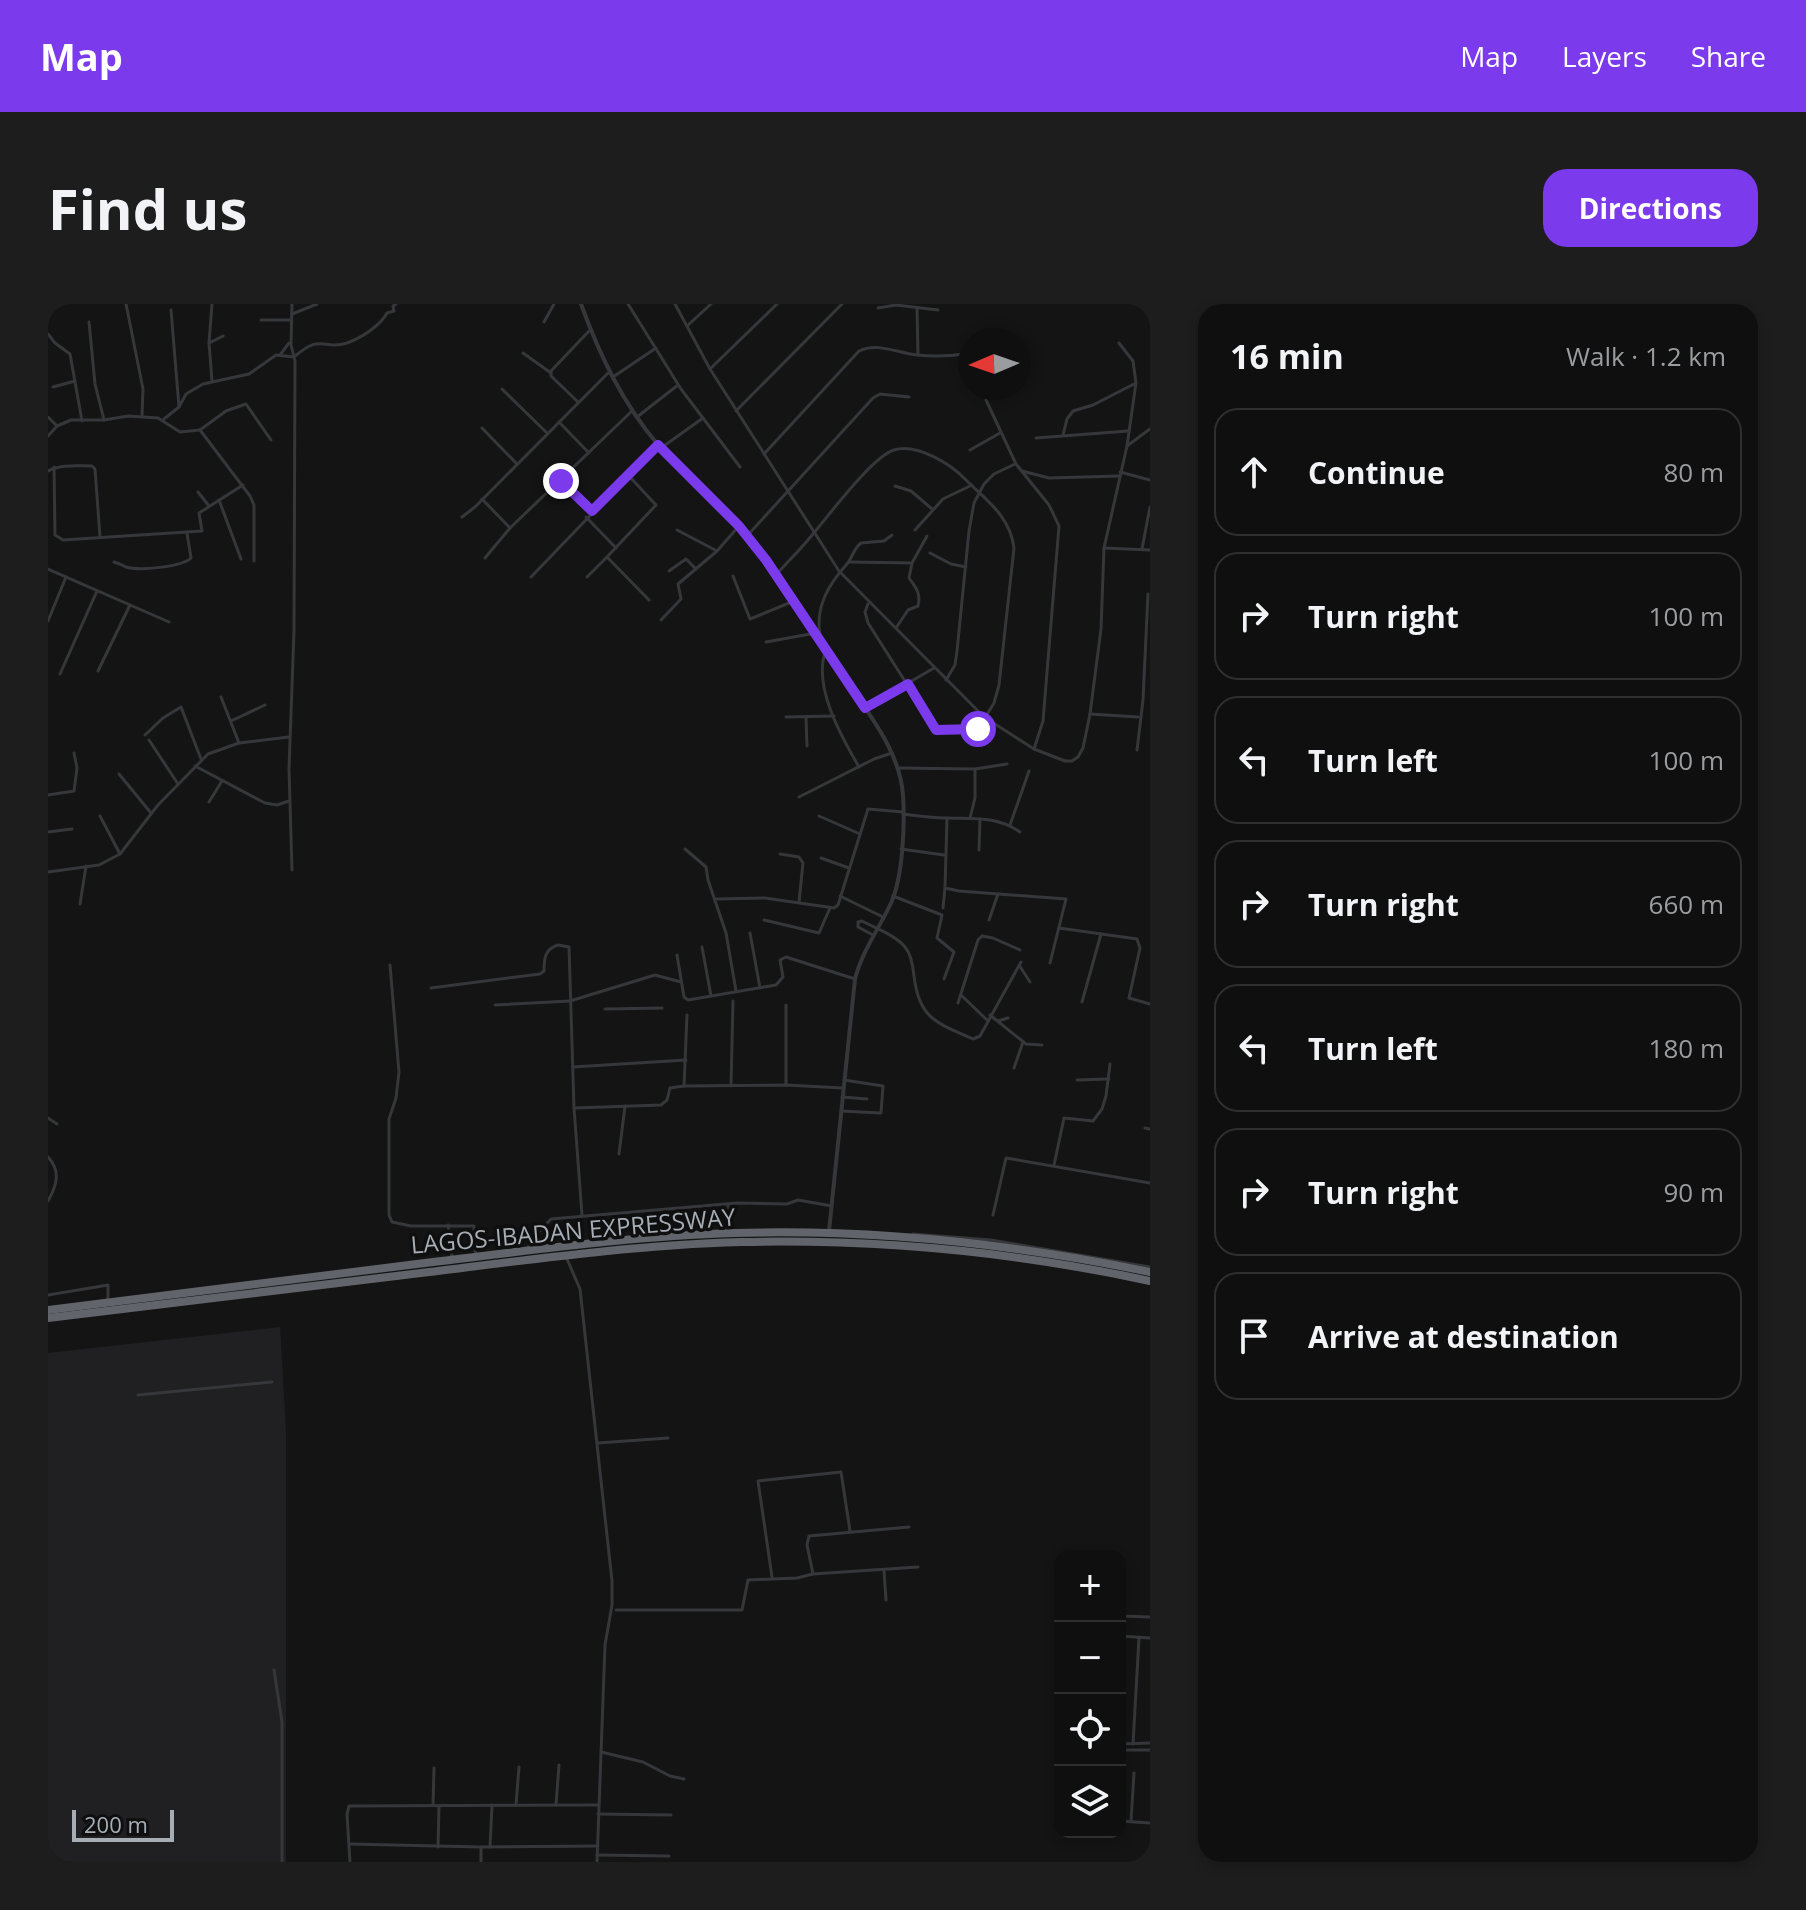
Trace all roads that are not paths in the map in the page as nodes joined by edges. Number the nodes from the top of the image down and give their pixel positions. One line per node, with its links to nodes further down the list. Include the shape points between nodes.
1 (126, 304): 50 (street, via 143,389)
2 (212, 304): 27 (street)
3 (292, 304): 17 (street)
4 (317, 304): 17 (street)
5 (581, 304): 23 (street)
6 (628, 304): 29 (street)
7 (675, 304): 22 (street)
8 (711, 304): 22 (street)
9 (777, 304): 35 (street)
10 (842, 304): 49 (street)
11 (394, 305): 34 (street, via 380,323 349,342 312,343)
12 (552, 305): 21 (street)
13 (878, 308): 14 (street)
14 (917, 308): 16 (street); 32 (street)
15 (171, 310): 47 (street)
16 (938, 310)
17 (292, 314): 19 (street)
18 (261, 320): 19 (street)
19 (291, 320): 26 (street)
20 (89, 322): 55 (street)
21 (544, 322)
22 (687, 326): 35 (street)
23 (590, 330): 36 (street); 37 (street)
24 (48, 334): 38 (street, via 70,354)
25 (223, 336): 27 (street)
26 (291, 339): 31 (street); 34 (street)
27 (209, 343): 39 (street)
28 (1119, 343): 40 (street, via 1133,361)
29 (656, 348): 37 (street); 41 (street)
30 (523, 353): 36 (street)
31 (280, 355): 34 (street); 39 (street, via 249,374)
32 (918, 355): 33 (street); 73 (street, via 877,347 859,351)
33 (958, 356)
34 (294, 357): 165 (street)
35 (710, 369): 49 (street)
36 (551, 373): 46 (street)
37 (610, 375): 46 (street); 48 (street)
38 (75, 381): 42 (street); 56 (street)
39 (212, 381): 47 (street, via 186,394)
40 (1136, 383): 62 (street); 65 (street, via 1073,411)
41 (678, 385): 52 (street); 53 (street)
42 (53, 387)
43 (502, 389): 63 (street)
44 (909, 397): 89 (street, via 873,398)
45 (986, 400): 64 (street)
46 (578, 402): 57 (street)
47 (179, 407): 54 (street)
48 (632, 411): 52 (street); 72 (street)
49 (736, 411): 73 (street)
50 (142, 416): 54 (street); 55 (street)
51 (48, 417): 58 (street)
52 (637, 417): 70 (street)
53 (703, 418): 70 (street); 77 (street)
54 (164, 419): 61 (street, via 180,432)
55 (104, 420): 56 (street)
56 (82, 421): 58 (street)
57 (559, 422): 63 (street); 72 (street)
58 (57, 426): 66 (street)
59 (482, 428): 74 (street)
60 (1150, 429): 69 (street)
61 (200, 430): 68 (street, via 246,404); 84 (street)
62 (1129, 431): 65 (street); 69 (street)
63 (547, 433): 74 (street)
64 (1000, 433): 71 (street); 75 (street)
65 (1063, 435): 67 (street)
66 (48, 436)
67 (1036, 438)
68 (271, 440)
69 (1127, 446): 80 (street)
70 (659, 447): 81 (street); 98 (street)
71 (970, 450)
72 (589, 453): 83 (street)
73 (764, 454): 89 (street)
74 (517, 464): 90 (street)
75 (1016, 464): 79 (street); 87 (street, via 994,474)
76 (54, 467): 78 (street); 107 (street, via 95,469); 107 (street, via 55,535 63,540)
77 (740, 467)
78 (48, 471)
79 (1022, 471): 80 (street, via 1049,478); 169 (street, via 1055,516 1059,535 1043,721)
80 (1120, 474): 82 (street); 109 (street)
81 (628, 475): 95 (street); 108 (street, via 656,505)
82 (1150, 480)
83 (561, 481): 95 (street); 99 (street)
84 (243, 485): 91 (street); 117 (street, via 254,505)
85 (972, 485): 87 (street); 94 (street); 103 (street, via 935,457 895,449)
86 (895, 486): 94 (street, via 911,491)
87 (979, 491): 121 (street); 160 (street, via 1000,513 1014,548 999,685)
88 (198, 492): 92 (street)
89 (788, 492): 103 (street); 105 (street)
90 (482, 499): 96 (street); 99 (street)
91 (219, 500): 92 (street); 116 (street)
92 (209, 506): 102 (street, via 199,513 202,531)
93 (1150, 507): 110 (street)
94 (932, 509): 101 (street)
95 (592, 511): 97 (street)
96 (462, 517)
97 (586, 517): 108 (street); 129 (street)
98 (739, 526): 105 (street); 112 (street)
99 (510, 528): 115 (street)
100 (677, 530): 112 (street)
101 (915, 530)
102 (187, 533): 107 (street); 118 (street, via 191,558 184,563 137,567)
103 (814, 533): 125 (street); 126 (street)
104 (892, 535): 119 (street, via 856,545)
105 (747, 536): 126 (street)
106 (927, 536): 120 (street)
107 (100, 537)
108 (616, 548): 114 (street)
109 (1104, 548): 110 (street); 157 (street)
110 (1142, 549): 111 (street)
111 (1150, 550)
112 (717, 551): 123 (street)
113 (930, 553): 121 (street)
114 (607, 557): 130 (street); 133 (street)
115 (485, 558)
116 (241, 559)
117 (254, 561)
118 (114, 562)
119 (850, 562): 120 (street); 125 (street)
120 (912, 563): 142 (street, via 909,578 920,595 918,606 908,610)
121 (966, 567): 150 (street, via 955,665)
122 (48, 569): 128 (street)
123 (696, 569): 124 (street, via 686,559); 137 (street, via 678,584 681,599)
124 (669, 571)
125 (839, 571): 135 (street); 139 (street)
126 (776, 575): 134 (street)
127 (733, 576): 134 (street, via 750,619)
128 (66, 577): 131 (street); 138 (street)
129 (531, 577)
130 (587, 577)
131 (97, 591): 136 (street); 149 (street)
132 (1148, 594): 153 (street)
133 (649, 600)
134 (794, 601): 141 (street)
135 (869, 603): 142 (street); 151 (street, via 868,623)
136 (130, 605): 140 (street); 148 (street)
137 (661, 620)
138 (48, 621)
139 (817, 621): 141 (street); 144 (street)
140 (169, 622)
141 (811, 626): 143 (street)
142 (896, 628): 147 (street)
143 (816, 633): 144 (street); 145 (street)
144 (820, 640): 146 (street)
145 (766, 642)
146 (826, 650): 156 (street); 158 (street, via 821,675)
147 (935, 668): 150 (street); 151 (street)
148 (98, 671)
149 (60, 674)
150 (946, 680): 160 (street)
151 (908, 684): 156 (street); 160 (street, via 936,730 978,729)
152 (221, 697): 163 (street)
153 (1143, 700): 154 (street); 162 (street)
154 (1150, 700)
155 (265, 705): 163 (street)
156 (865, 708): 172 (street)
157 (1090, 714): 162 (street); 169 (street, via 1083,748 1072,761)
158 (834, 716): 161 (street); 176 (street)
159 (786, 717): 161 (street)
160 (984, 717): 169 (street)
161 (806, 718): 168 (street)
162 (1140, 718): 170 (street)
163 (231, 721): 167 (street)
164 (145, 735): 173 (street, via 181,707)
165 (291, 736): 167 (street); 185 (street)
166 (149, 740): 182 (street)
167 (239, 743): 173 (street)
168 (807, 746)
169 (1034, 749)
170 (1137, 750)
171 (74, 753): 183 (street, via 74,791)
172 (892, 753): 176 (street); 177 (street)
173 (201, 759): 175 (street)
174 (1007, 764): 178 (street)
175 (195, 766): 181 (street); 182 (street)
176 (859, 767): 184 (street)
177 (898, 768): 178 (street); 188 (street)
178 (975, 769): 192 (street)
179 (1029, 771): 194 (street)
180 (119, 774): 187 (street)
181 (222, 781): 185 (street, via 265,803); 186 (street)
182 (178, 784): 187 (street)
183 (48, 795)
184 (799, 797)
185 (290, 801): 208 (street)
186 (209, 802)
187 (151, 813): 202 (street)
188 (903, 813): 191 (street); 198 (street, via 868,809); 200 (street)
189 (100, 816): 202 (street)
190 (819, 816): 198 (street)
191 (947, 818): 192 (street); 204 (street)
192 (970, 818): 193 (street)
193 (980, 819): 194 (street); 201 (street)
194 (1010, 825): 197 (street)
195 (72, 829): 196 (street)
196 (48, 832)
197 (1020, 832)
198 (860, 834): 207 (street)
199 (685, 849): 214 (street, via 706,867)
200 (901, 849): 204 (street); 213 (street)
201 (979, 850)
202 (120, 854): 206 (street)
203 (780, 854): 215 (street, via 799,857 803,863)
204 (946, 855): 210 (street)
205 (821, 858): 207 (street)
206 (86, 866): 209 (street); 216 (street)
207 (849, 868): 212 (street)
208 (292, 870)
209 (48, 872)
210 (945, 888): 211 (street); 218 (street)
211 (998, 894): 221 (street); 222 (street, via 1063,897)
212 (840, 896): 217 (street, via 838,905); 219 (street)
213 (893, 896): 219 (street); 232 (street, via 942,915 937,938 954,952)
214 (716, 899): 215 (street); 237 (street)
215 (799, 902): 217 (street)
216 (80, 904)
217 (830, 908): 220 (street, via 819,933)
218 (943, 908)
219 (883, 917): 223 (street)
220 (764, 920)
221 (989, 920)
222 (1059, 928): 225 (street); 229 (street)
223 (875, 932): 231 (street); 252 (street, via 906,947 918,999 929,1017 973,1039)
224 (750, 933): 236 (street)
225 (1101, 934): 242 (street); 244 (street, via 1137,939 1140,948 1129,998)
226 (702, 947): 239 (street)
227 (1020, 950): 238 (street, via 982,936)
228 (677, 955): 233 (street)
229 (1050, 963)
230 (390, 965): 283 (street, via 399,1072 389,1119 389,1215 392,1222 402,1224)
231 (855, 979): 236 (street, via 786,957 780,960 781,983); 261 (street)
232 (944, 979)
233 (681, 982): 239 (street, via 685,999); 240 (street, via 655,975)
234 (1030, 982): 250 (street, via 1020,964)
235 (431, 988): 240 (street, via 540,974 548,951 564,945 569,947)
236 (760, 988): 237 (street)
237 (737, 991): 239 (street)
238 (960, 995): 243 (street); 252 (street)
239 (711, 996)
240 (570, 1001): 245 (street); 258 (street)
241 (733, 1001): 265 (street)
242 (1082, 1002)
243 (958, 1003)
244 (1150, 1004)
245 (495, 1005)
246 (786, 1005): 263 (street)
247 (662, 1008): 248 (street)
248 (605, 1009)
249 (687, 1015): 256 (street)
250 (990, 1015): 252 (street); 253 (street)
251 (1008, 1018): 253 (street)
252 (987, 1020)
253 (998, 1021): 254 (street)
254 (1023, 1042): 255 (street); 259 (street)
255 (1042, 1045)
256 (686, 1060): 258 (street); 264 (street)
257 (1110, 1064): 260 (street)
258 (573, 1067): 270 (street)
259 (1014, 1068)
260 (1109, 1079): 262 (street); 276 (street, via 1096,1119 1064,1118)
261 (843, 1080): 266 (street); 271 (street, via 883,1086 881,1113)
262 (1077, 1080)
263 (786, 1085): 265 (street); 266 (street)
264 (684, 1086): 265 (street); 269 (street, via 670,1088 665,1103)
265 (731, 1086)
266 (842, 1088): 267 (street)
267 (842, 1097): 268 (street); 271 (street)
268 (867, 1099)
269 (625, 1105): 270 (street); 274 (street)
270 (574, 1108): 281 (street)
271 (841, 1111): 280 (street)
272 (48, 1118): 273 (street)
273 (57, 1124)
274 (619, 1154)
275 (48, 1157): 278 (street, via 57,1174)
276 (1054, 1165): 277 (street); 282 (street, via 1006,1158)
277 (1150, 1183)
278 (48, 1201)
279 (728, 1204): 280 (street, via 798,1200); 281 (street); 284 (street)
280 (832, 1206): 285 (street)
281 (582, 1215): 287 (street, via 551,1219)
282 (993, 1215)
283 (448, 1225): 289 (street, via 474,1226); 290 (street)
284 (729, 1233): 285 (highway, LAGOS-IBADAN EXPRESSWAY); 286 (highway, LAGOS-IBADAN EXPRESSWAY)
285 (829, 1233): 291 (highway, LAGOS-IBADAN EXPRESSWAY, via 1001,1247)
286 (585, 1248): 287 (highway, LAGOS-IBADAN EXPRESSWAY); 288 (highway, LAGOS-IBADAN EXPRESSWAY); 292 (highway, LAGOS-IBADAN EXPRESSWAY, via 784,1242 904,1246)
287 (528, 1251): 289 (highway, LAGOS-IBADAN EXPRESSWAY)
288 (565, 1255): 296 (highway, LAGOS-IBADAN EXPRESSWAY); 300 (street, via 580,1289)
289 (478, 1257): 290 (highway, LAGOS-IBADAN EXPRESSWAY)
290 (452, 1260): 294 (highway, LAGOS-IBADAN EXPRESSWAY)
291 (1150, 1270)
292 (1150, 1281)
293 (48, 1295): 294 (street, via 108,1285)
294 (108, 1302): 295 (highway, LAGOS-IBADAN EXPRESSWAY)
295 (48, 1310)
296 (48, 1318)
297 (272, 1382): 298 (street)
298 (138, 1395)
299 (668, 1438): 300 (street)
300 (598, 1443): 320 (street, via 612,1581)
301 (909, 1527): 302 (street)
302 (850, 1531): 305 (street, via 809,1536); 306 (street, via 841,1472 758,1481)
303 (918, 1567): 304 (street)
304 (884, 1571): 305 (street); 307 (street)
305 (813, 1574): 306 (street)
306 (772, 1579): 308 (street, via 748,1580 742,1610)
307 (886, 1600)
308 (616, 1610)
309 (1126, 1616): 310 (street)
310 (1150, 1617)
311 (1126, 1637): 312 (street)
312 (1139, 1638): 313 (street); 317 (street)
313 (1150, 1638)
314 (274, 1670): 343 (street, via 282,1722)
315 (1150, 1743): 317 (street)
316 (1126, 1744): 317 (street)
317 (1133, 1744)
318 (1126, 1750): 319 (street)
319 (1150, 1750)
320 (600, 1752): 325 (street); 330 (street)
321 (559, 1765): 329 (street)
322 (519, 1767): 328 (street)
323 (434, 1768): 326 (street)
324 (1134, 1773): 334 (street)
325 (684, 1779)
326 (436, 1805): 327 (street); 336 (street, via 349,1806); 338 (street)
327 (492, 1805): 328 (street); 340 (street)
328 (516, 1805): 329 (street)
329 (556, 1805): 330 (street)
330 (598, 1805): 331 (street)
331 (598, 1814): 332 (street); 337 (street)
332 (671, 1815)
333 (1126, 1821): 334 (street)
334 (1131, 1821): 335 (street)
335 (1150, 1823)
336 (350, 1844): 338 (street); 344 (street)
337 (598, 1846): 340 (street); 341 (street)
338 (438, 1847): 339 (street)
339 (481, 1847): 340 (street); 345 (street)
340 (490, 1847)
341 (597, 1855): 342 (street); 346 (street)
342 (669, 1856)
343 (282, 1862)
344 (350, 1862)
345 (481, 1862)
346 (597, 1862)

